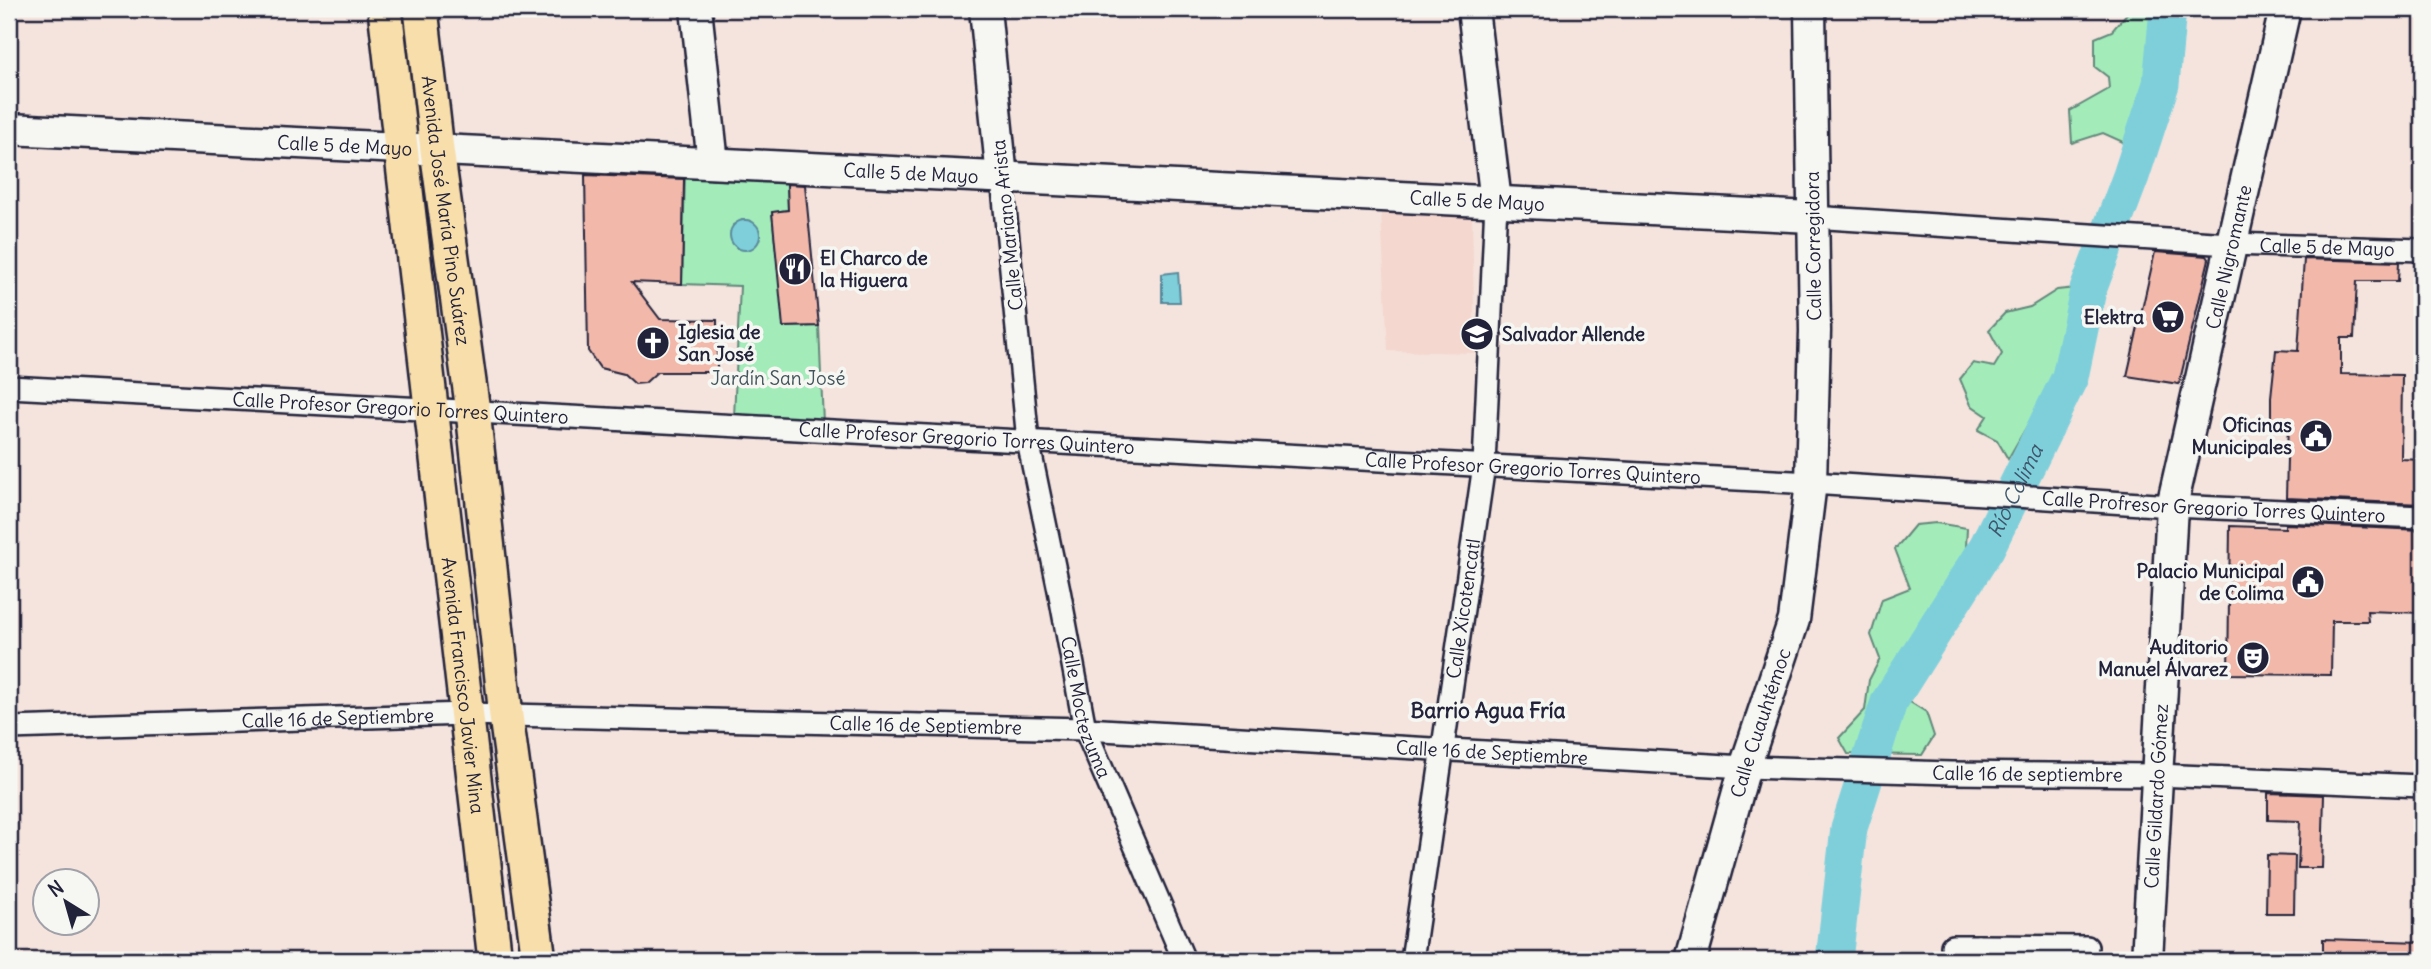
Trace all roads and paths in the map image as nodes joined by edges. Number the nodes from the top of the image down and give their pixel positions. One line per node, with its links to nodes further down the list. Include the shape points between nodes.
1 (385, 9): 9 (main road, Avenida José María Pino Suárez)
2 (421, 9): 10 (main road, Avenida José María Pino Suárez)
3 (696, 9): 11 (street)
4 (985, 9): 12 (street, Calle Mariano Arista)
5 (1473, 9): 13 (street)
6 (1810, 9): 14 (street, Calle Corregidora)
7 (2285, 9): 15 (street, Calle Nigromante)
8 (9, 129): 9 (street, Calle 5 de Mayo)
9 (400, 148): 10 (street, Calle 5 de Mayo); 18 (main road, Avenida José María Pino Suárez)
10 (437, 150): 11 (street, Calle 5 de Mayo); 19 (main road, Avenida José María Pino Suárez)
11 (713, 163): 12 (street, Calle 5 de Mayo)
12 (1002, 178): 13 (street, Calle 5 de Mayo); 20 (street, Calle Mariano Arista)
13 (1496, 202): 14 (street, Calle 5 de Mayo); 21 (street, Calle Xicotencatl)
14 (1812, 217): 15 (street, Calle 5 de Mayo); 22 (street, Calle Corregidora)
15 (2230, 244): 16 (street, Calle 5 de Mayo); 24 (street, Calle Nigromante)
16 (2422, 250)
17 (9, 387): 18 (street, Calle Profesor Gregorio Torres Quintero)
18 (431, 410): 19 (street, Calle Profesor Gregorio Torres Quintero); 26 (main road, Avenida Francisco Javier Mina)
19 (473, 411): 20 (street, Calle Profesor Gregorio Torres Quintero); 27 (main road, Avenida Francisco Javier Mina)
20 (1028, 441): 21 (street, Calle Profesor Gregorio Torres Quintero); 29 (street, Calle Moctezuma)
21 (1484, 465): 22 (street, Calle Profesor Gregorio Torres Quintero); 30 (street, Calle Xicotencatl)
22 (1811, 483): 23 (street, Calle Profesor Gregorio Torres Quintero); 31 (street, Calle Cuauhtémoc, via 1794,620)
23 (1924, 490): 24 (street, Calle Profresor Gregorio Torres Quintero)
24 (2172, 506): 25 (street, Calle Profresor Gregorio Torres Quintero); 33 (street, Calle Gildardo Gómez)
25 (2422, 517)
26 (466, 714): 27 (street, Calle 16 de Septiembre); 28 (street, Calle 16 de Septiembre); 38 (main road, Avenida Francisco Javier Mina)
27 (506, 716): 29 (street, Calle 16 de Septiembre); 39 (main road, Avenida Francisco Javier Mina)
28 (9, 728)
29 (1085, 729): 30 (street, Calle 16 de Septiembre); 40 (street, Calle Moctezuma)
30 (1444, 750): 31 (street, Calle 16 de Septiembre); 41 (street, Calle Xicotencatl)
31 (1745, 767): 32 (street, Calle 16 de Septiembre); 42 (street, Calle Cuauhtémoc)
32 (1843, 770): 33 (street, Calle 16 de septiembre)
33 (2157, 775): 34 (street, Calle 16 de septiembre); 43 (street, Calle Gildardo Gómez)
34 (2422, 786)
35 (1952, 946): 37 (street)
36 (2087, 947): 37 (street)
37 (1978, 953)
38 (495, 960)
39 (539, 960)
40 (1184, 960)
41 (1412, 960)
42 (1691, 960)
43 (2147, 960)

